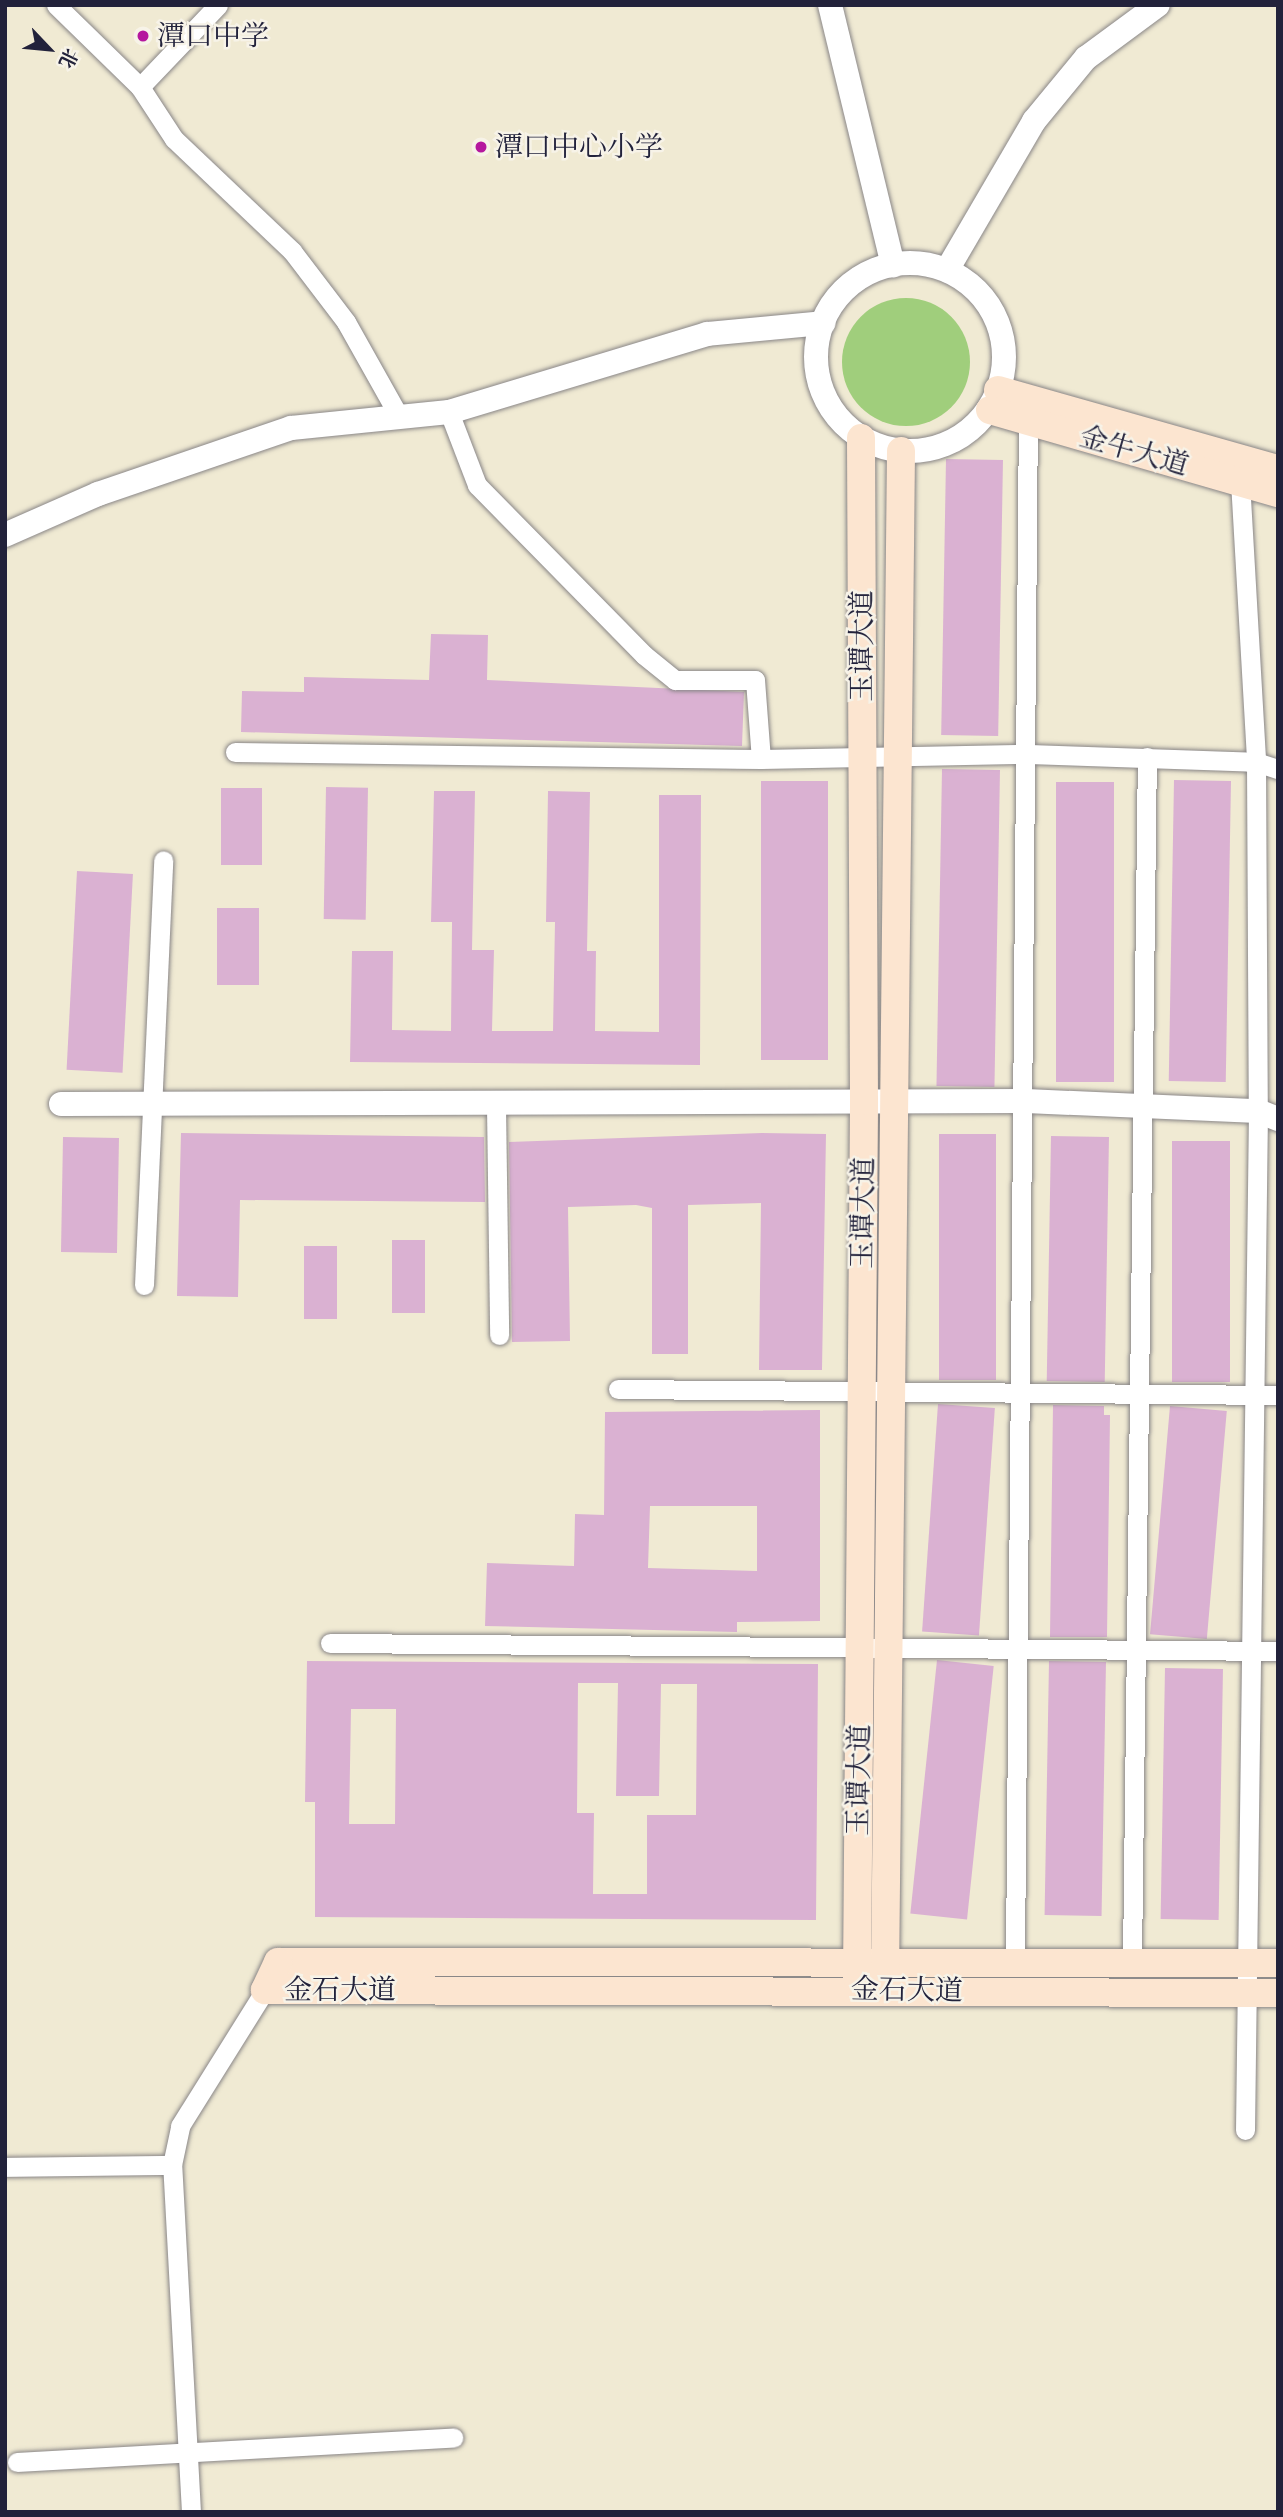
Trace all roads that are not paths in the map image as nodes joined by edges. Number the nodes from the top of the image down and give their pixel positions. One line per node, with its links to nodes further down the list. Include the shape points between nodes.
1 (56, 5): 5 (street)
2 (218, 5): 5 (street)
3 (831, 5): 6 (street)
4 (1158, 5): 7 (street, via 1086,58 1034,121)
5 (139, 87): 11 (street, via 174,139 292,251 346,322)
6 (893, 265): 7 (street); 8 (street, via 850,285)
7 (947, 270): 9 (street, via 974,288 994,314 1003,346)
8 (822, 323): 10 (street, via 707,334); 13 (street, via 816,360 824,397)
9 (994, 400): 12 (main road, 金牛大道); 14 (street, via 945,444); 15 (main road, 金牛大道)
10 (449, 412): 11 (street); 24 (street, via 477,485 644,655 675,680 755,680)
11 (397, 413): 18 (street, via 291,428 98,494)
12 (1028, 421): 16 (main road, 金牛大道); 20 (street)
13 (861, 438): 14 (street); 23 (main road, 玉谭大道)
14 (901, 451): 21 (main road, 玉谭大道)
15 (1278, 469)
16 (1240, 481): 17 (main road, 金牛大道); 25 (street)
17 (1278, 493)
18 (5, 535)
19 (235, 752): 24 (street)
20 (1029, 754): 21 (street); 22 (street); 30 (street)
21 (898, 757): 23 (street); 28 (main road, 玉谭大道)
22 (1147, 757): 25 (street); 33 (street)
23 (863, 758): 24 (street); 29 (main road, 玉谭大道)
24 (761, 759)
25 (1256, 762): 26 (street); 35 (street)
26 (1278, 769)
27 (163, 860): 32 (street)
28 (895, 1100): 29 (street); 30 (street); 40 (main road, 玉谭大道)
29 (864, 1101): 34 (street); 39 (main road, 玉谭大道)
30 (1026, 1101): 33 (street); 41 (street)
31 (61, 1104): 32 (street)
32 (152, 1104): 34 (street); 36 (street)
33 (1142, 1105): 35 (street); 42 (street)
34 (496, 1106): 37 (street)
35 (1268, 1115): 43 (street)
36 (144, 1285)
37 (499, 1335)
38 (618, 1389): 39 (street)
39 (862, 1391): 40 (street); 46 (main road, 玉谭大道)
40 (890, 1391): 41 (street); 47 (main road, 玉谭大道)
41 (1021, 1393): 42 (street); 48 (street)
42 (1143, 1394): 43 (street); 49 (street)
43 (1255, 1395): 44 (street); 50 (street)
44 (1278, 1395)
45 (330, 1643): 46 (street)
46 (861, 1647): 47 (street); 56 (main road, 玉谭大道)
47 (890, 1648): 48 (street); 57 (main road, 玉谭大道)
48 (1020, 1649): 49 (street); 52 (street)
49 (1139, 1650): 50 (street); 53 (street)
50 (1254, 1651): 51 (street); 55 (street)
51 (1278, 1651)
52 (1015, 1960): 53 (main road, 金石大道); 57 (main road, 金石大道)
53 (1132, 1960): 55 (main road, 金石大道)
54 (1278, 1963): 55 (main road, 金石大道)
55 (1248, 1964): 59 (street)
56 (856, 1975): 57 (main road, 金石大道); 58 (main road, 金石大道, via 278,1962)
57 (885, 1975): 59 (main road, 金石大道)
58 (265, 1990): 61 (street, via 180,2126)
59 (1264, 1993): 60 (street)
60 (1245, 2130)
61 (172, 2165): 62 (street); 64 (street)
62 (5, 2167)
63 (453, 2438): 64 (street)
64 (189, 2452): 65 (street); 66 (street)
65 (18, 2462)
66 (191, 2512)

